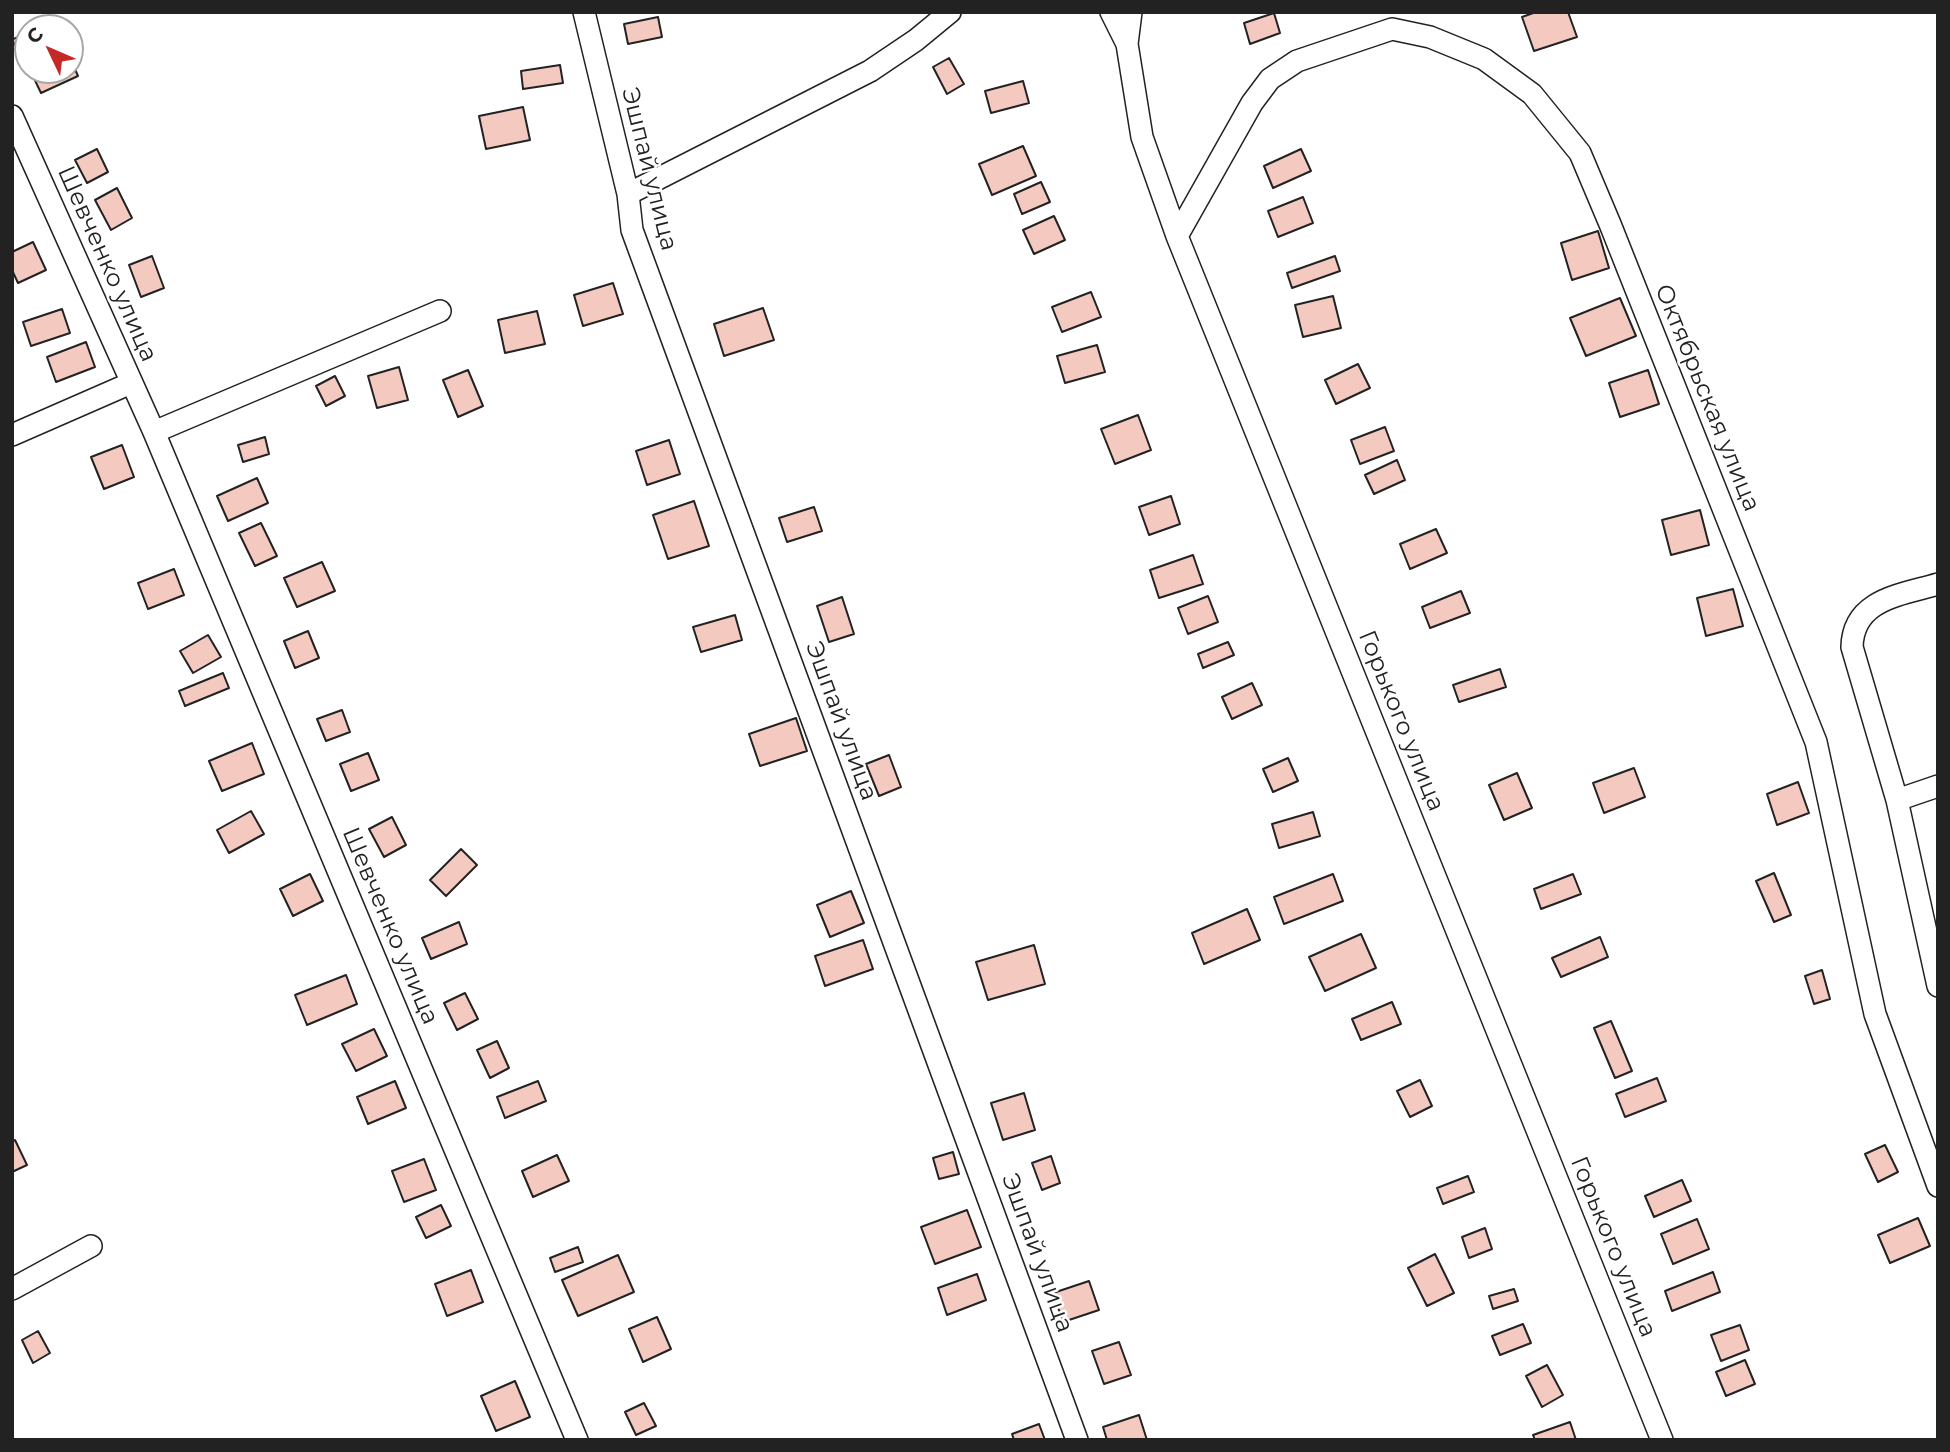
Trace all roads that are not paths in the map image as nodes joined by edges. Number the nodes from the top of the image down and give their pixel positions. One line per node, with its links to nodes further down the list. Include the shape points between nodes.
1 (584, 12): 8 (street, Эшпай улица)
2 (950, 12): 8 (street, via 870,71)
3 (1111, 12): 6 (street)
4 (1131, 12): 6 (street, Горького улица)
5 (1395, 20): 9 (street, Октябрьская улица, via 1297,61 1270,79); 18 (street, Октябрьская улица, via 1484,59 1532,94 1580,153 1816,742 1875,1014)
6 (1127, 44): 9 (street, Горького улица, via 1143,137)
7 (12, 116): 11 (street, Шевченко улица)
8 (628, 194): 22 (street, Эшпай улица, via 632,230)
9 (1177, 236): 23 (street, Горького улица)
10 (440, 311): 12 (street)
11 (131, 383): 12 (street, Шевченко улица); 13 (street)
12 (154, 432): 21 (street, Шевченко улица)
13 (12, 435)
14 (1938, 584): 16 (street, via 1878,602 1852,635)
15 (1938, 786): 16 (street)
16 (1897, 800): 17 (street)
17 (1938, 986)
18 (1938, 1186)
19 (91, 1246): 20 (street)
20 (12, 1289)
21 (577, 1440)
22 (1077, 1440)
23 (1662, 1440)

